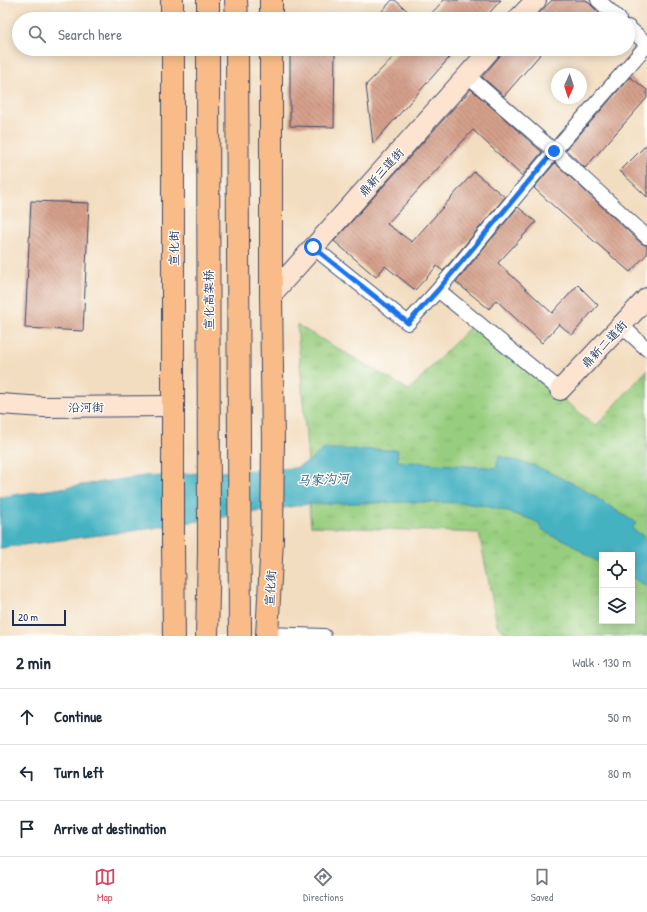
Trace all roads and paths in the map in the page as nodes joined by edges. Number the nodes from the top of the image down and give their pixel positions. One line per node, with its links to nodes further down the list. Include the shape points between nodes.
1 (172, 0): 7 (highway)
2 (208, 0): 8 (highway)
3 (236, 0): 9 (highway)
4 (271, 0): 10 (highway)
5 (536, 0): 11 (street)
6 (598, 0): 12 (street)
7 (172, 12)
8 (208, 12)
9 (236, 12)
10 (271, 12)
11 (525, 12)
12 (611, 12)
13 (635, 34): 14 (street)
14 (647, 45): 21 (street)
15 (173, 56): 31 (highway, 宣化街)
16 (208, 56): 34 (highway, 宣化高架桥)
17 (237, 56): 35 (highway)
18 (271, 56): 25 (highway)
19 (485, 56): 20 (street, 鼎新三道街)
20 (467, 75): 21 (street); 23 (street, 鼎新三道街)
21 (554, 151): 22 (street); 24 (street)
22 (647, 237)
23 (313, 247): 24 (street, via 408,323); 25 (street, 鼎新三道街)
24 (438, 290): 29 (street)
25 (270, 295): 32 (highway, 宣化街, via 273,443 272,540)
26 (647, 298): 27 (street, 鼎新二道街)
27 (621, 325): 28 (street); 29 (street, 鼎新二道街)
28 (647, 349)
29 (560, 390)
30 (0, 404): 31 (street, 沿河街, via 44,407)
31 (173, 406): 33 (highway, 宣化街)
32 (267, 635): 36 (street)
33 (174, 636)
34 (207, 636)
35 (240, 636)
36 (324, 636)

